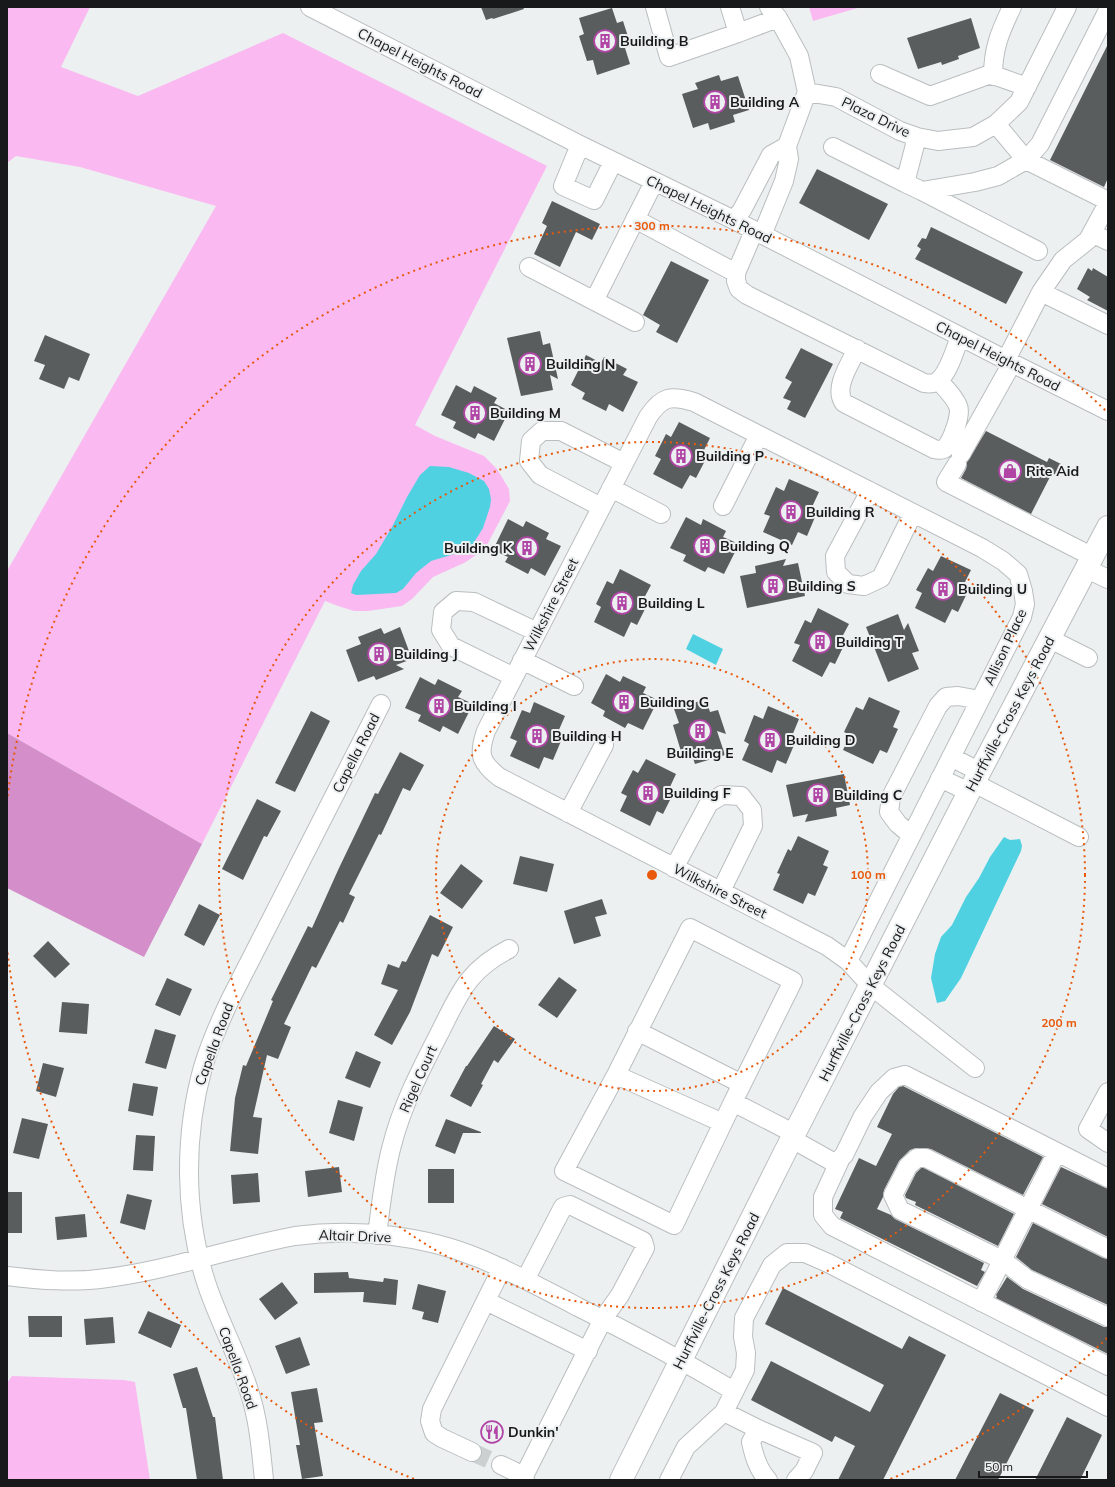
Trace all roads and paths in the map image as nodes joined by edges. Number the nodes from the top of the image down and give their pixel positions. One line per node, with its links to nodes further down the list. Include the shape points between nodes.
1 (310, 7): 15 (street, Chapel Heights Road)
2 (655, 7): 8 (street, via 669,56)
3 (730, 7): 8 (street)
4 (1012, 7): 10 (street, via 1000,31 993,58)
5 (1067, 7): 11 (street, Plaza Drive)
6 (1108, 10): 18 (street, via 1040,144)
7 (774, 13): 8 (street); 12 (street, via 799,56)
8 (738, 33)
9 (880, 74): 10 (street, via 930,96 988,75)
10 (993, 76): 11 (street)
11 (1026, 87): 13 (street, Plaza Drive, via 1019,102)
12 (807, 92): 14 (street, Plaza Drive, via 836,97 900,131); 16 (street)
13 (996, 124): 14 (street, Plaza Drive, via 974,137 938,141); 18 (street)
14 (917, 137): 21 (street)
15 (580, 145): 19 (street, Chapel Heights Road); 19 (street, via 563,186 594,200)
16 (787, 146): 25 (street, via 771,155 742,210); 26 (street, via 789,158 784,181)
17 (833, 147): 21 (street)
18 (1026, 160): 22 (street, via 998,176); 23 (street)
19 (613, 162): 20 (street, Chapel Heights Road)
20 (654, 182): 24 (street); 25 (street, Chapel Heights Road)
21 (905, 183): 22 (street)
22 (922, 191): 29 (street)
23 (1108, 202): 27 (street)
24 (635, 219): 31 (street); 33 (street)
25 (734, 220): 26 (street, Chapel Heights Road)
26 (758, 233): 31 (street); 36 (street, Chapel Heights Road)
27 (1092, 233): 28 (street); 32 (street, via 1088,240 1063,260)
28 (1108, 241)
29 (1038, 251)
30 (529, 267): 33 (street)
31 (736, 273): 37 (street, via 739,289 747,295)
32 (1041, 292): 35 (street); 38 (street)
33 (594, 301): 34 (street)
34 (635, 322)
35 (1108, 324)
36 (960, 337): 38 (street, Chapel Heights Road); 39 (street)
37 (857, 349): 39 (street, via 924,383); 39 (street, via 841,383 841,399 844,403 934,449 941,450 946,447 960,414 954,398)
38 (1009, 362): 40 (street, Chapel Heights Road); 51 (street, via 946,482 1049,534)
39 (939, 381)
40 (1108, 411)
41 (759, 435): 42 (street, Wilkshire Street, via 694,402 668,398 656,405); 44 (street, Wilkshire Street); 46 (street)
42 (624, 463): 43 (street, Wilkshire Street); 45 (street, via 561,431 542,431 532,441 529,461 540,475)
43 (611, 488): 45 (street, Wilkshire Street); 48 (street)
44 (870, 491): 47 (street, Wilkshire Street); 47 (street, via 835,556 836,572 848,584 864,586 881,578)
45 (602, 506): 53 (street, Wilkshire Street)
46 (724, 506)
47 (913, 513): 50 (street, Wilkshire Street)
48 (662, 514)
49 (1108, 527): 51 (main road, Hurffville-Cross Keys Road)
50 (982, 548): 59 (street, Allison Place, via 1018,574 1025,604 1022,617)
51 (1090, 563): 52 (street); 54 (main road, Hurffville-Cross Keys Road)
52 (1108, 579)
53 (537, 632): 56 (street, Wilkshire Street); 57 (street, via 474,602 456,601 443,612 440,630 451,646)
54 (1050, 639): 55 (street); 64 (main road, Hurffville-Cross Keys Road)
55 (1088, 658)
56 (522, 660): 57 (street, Wilkshire Street); 58 (street)
57 (514, 677): 65 (street, Wilkshire Street, via 486,731 481,756 487,768 499,777)
58 (574, 686)
59 (980, 700): 62 (street, Allison Place); 66 (street, via 958,696 946,697 938,706 891,797 889,812)
60 (381, 704): 88 (street, Capella Road, via 230,1000 203,1066 192,1126 189,1165 194,1232)
61 (604, 745): 65 (street)
62 (951, 758): 63 (street, Allison Place); 64 (street)
63 (940, 778): 64 (street); 66 (street, Allison Place)
64 (974, 782): 67 (street); 72 (main road, Hurffville-Cross Keys Road)
65 (568, 813): 68 (street, Wilkshire Street)
66 (911, 836): 71 (street, Allison Place)
67 (1079, 837)
68 (674, 868): 69 (street, Wilkshire Street); 69 (street, via 708,803 722,795 740,796 752,810 753,826)
69 (721, 891): 71 (street, Wilkshire Street, via 827,946)
70 (509, 949): 86 (street, Rigel Court, via 488,961 462,988 415,1081 392,1146)
71 (848, 961): 72 (street, Wilkshire Street)
72 (871, 986): 74 (street, Wilkshire Street); 80 (main road, Hurffville-Cross Keys Road)
73 (637, 1031): 75 (street); 76 (street); 76 (street, via 690,928 793,981)
74 (975, 1068)
75 (616, 1075): 79 (street); 79 (street, via 564,1171 674,1225)
76 (742, 1084): 78 (street)
77 (1108, 1092): 81 (street, via 1088,1129)
78 (733, 1102): 79 (street); 80 (street)
79 (723, 1123)
80 (794, 1137): 83 (street, via 833,1162); 98 (main road, Hurffville-Cross Keys Road)
81 (1108, 1143)
82 (1057, 1152): 83 (street, via 906,1075 894,1078 879,1092); 84 (street); 85 (street)
83 (840, 1160): 94 (street, via 823,1197 823,1215 832,1226)
84 (1108, 1178)
85 (1028, 1210): 87 (street); 89 (street); 89 (street, via 926,1158 917,1158 908,1166 893,1194 900,1210)
86 (377, 1235): 88 (street, Altair Drive, via 339,1233 294,1236); 90 (street, Altair Drive, via 446,1247)
87 (1108, 1249)
88 (200, 1258): 91 (street, Altair Drive, via 106,1279 67,1281); 107 (street, Capella Road, via 205,1279 250,1395)
89 (1002, 1260): 94 (street); 95 (street, via 1027,1279)
90 (502, 1268): 92 (street, Altair Drive); 93 (street)
91 (7, 1276)
92 (525, 1280): 96 (street, Altair Drive); 96 (street, via 563,1207 570,1205 636,1237 643,1241 645,1248 620,1295)
93 (486, 1301): 97 (street); 104 (street, via 430,1417 434,1433)
94 (981, 1302): 99 (street)
95 (1108, 1317)
96 (603, 1319): 97 (street); 98 (street, Altair Drive)
97 (588, 1351): 106 (street)
98 (681, 1360): 100 (street, Altair Drive); 108 (main road, Hurffville-Cross Keys Road)
99 (1108, 1366)
100 (734, 1391): 101 (street, via 744,1370 744,1318 772,1265 787,1253 805,1253); 102 (street)
101 (1108, 1407)
102 (724, 1412): 103 (street); 109 (street, via 686,1447)
103 (758, 1429): 110 (street, via 751,1442 755,1460); 111 (street, via 813,1453)
104 (472, 1452)
105 (501, 1465): 106 (street)
106 (525, 1478)
107 (264, 1480)
108 (621, 1480)
109 (669, 1480)
110 (768, 1480)
111 (796, 1480)

